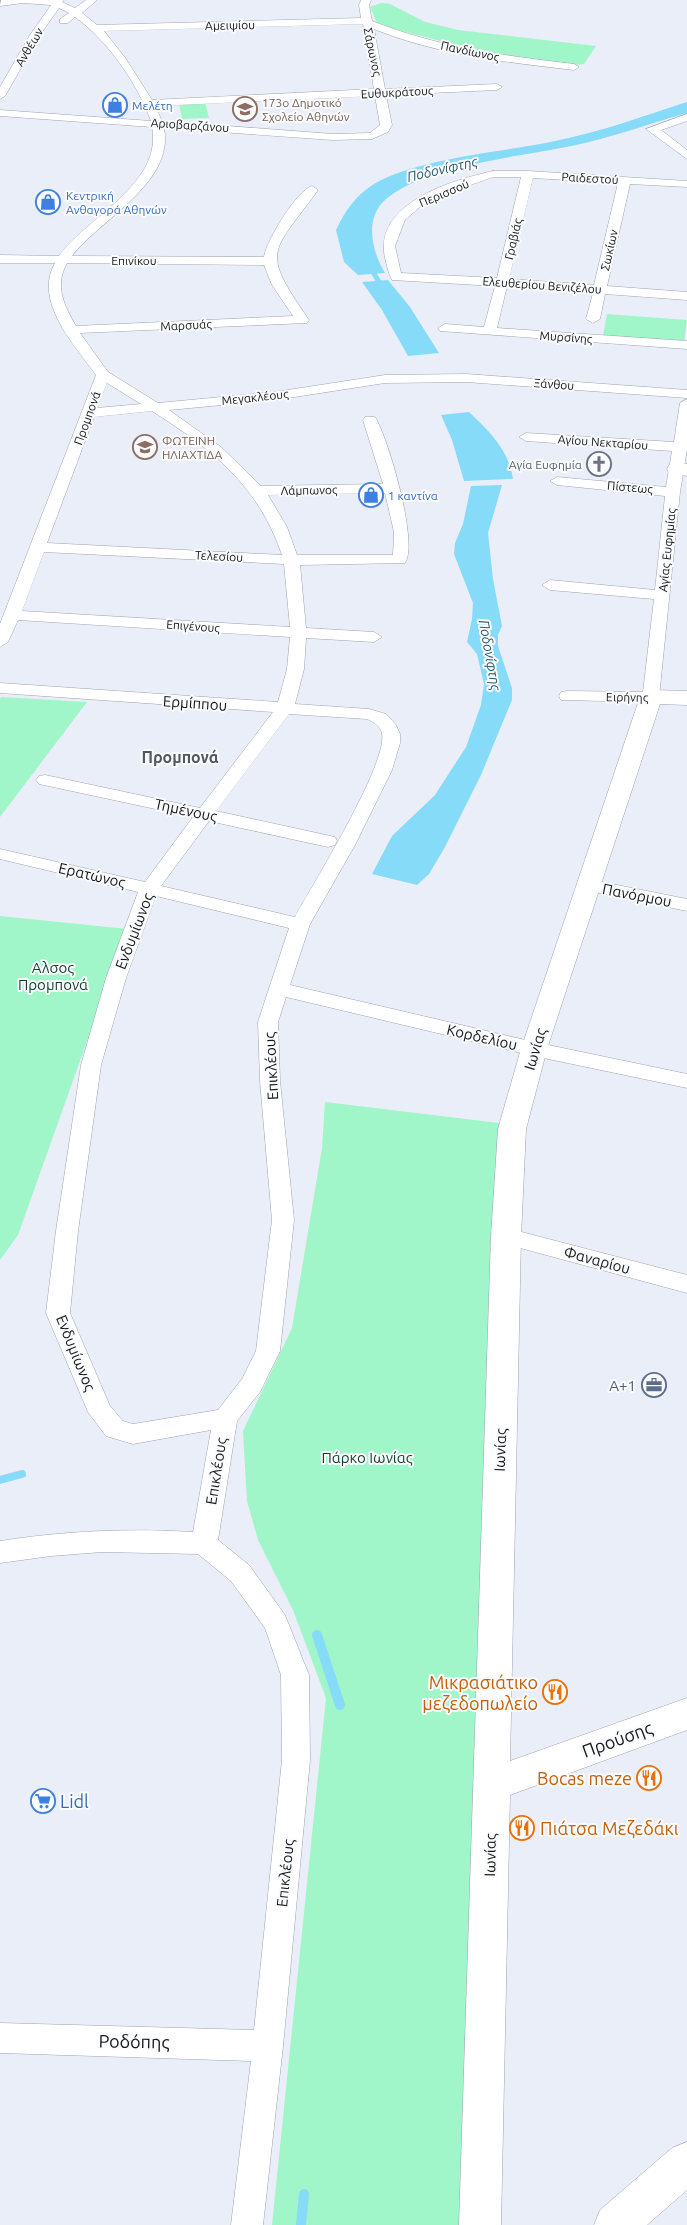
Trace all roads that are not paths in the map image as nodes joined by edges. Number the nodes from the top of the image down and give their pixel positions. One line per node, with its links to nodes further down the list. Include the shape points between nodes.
1 (23, 0): 4 (street); 5 (street)
2 (92, 0): 6 (street, Ανθέων)
3 (366, 0): 7 (street, Σάρωνος)
4 (58, 2): 6 (street, Προμπονά); 10 (street, Ανθέων)
5 (0, 3)
6 (74, 14): 8 (street, Ανθέων); 9 (street, Προμπονά)
7 (367, 22): 9 (street, Αμειψίου); 11 (street, Πανδίωνος, via 404,36 475,54); 13 (street, Σάρωνος)
8 (55, 26): 9 (street, Αμειψίου); 10 (street, Αμειψίου)
9 (92, 26): 15 (street, Προμπονά, via 113,46)
10 (35, 35): 14 (street, Ανθέων)
11 (574, 67)
12 (497, 87): 13 (street, Ευθυκράτους)
13 (382, 93): 15 (street, Ευθυκράτους); 19 (street, Σάρωνος, via 386,125)
14 (0, 96)
15 (147, 103): 18 (street, Προμπονά)
16 (0, 113): 18 (street, Αριοβαρζάνου)
17 (687, 117): 20 (street, via 652,129)
18 (156, 123): 19 (street, Αριοβαρζάνου, via 333,137); 27 (street, Προμπονά, via 158,140 142,183 119,207 74,243)
19 (380, 133)
20 (687, 156)
21 (493, 174): 22 (street, Ραιδεστού); 29 (street, Περισσού, via 433,195 400,218 389,246)
22 (528, 174): 23 (street, Ραιδεστού); 30 (street, Γραβιάς)
23 (625, 180): 24 (street, Ραιδεστού); 31 (street, Σωκίων)
24 (687, 184)
25 (312, 190): 28 (street, via 280,229)
26 (0, 259): 27 (street, Επινίκου)
27 (63, 259): 28 (street, Επινίκου); 35 (street, Προμπονά, via 54,280 54,293)
28 (269, 261): 35 (street, Μαρσυάς, via 275,277 302,320)
29 (396, 277): 30 (street, Ελευθερίου Βενιζέλου, via 431,276)
30 (502, 282): 31 (street, Ελευθερίου Βενιζέλου); 36 (street, Γραβιάς)
31 (600, 290): 32 (street, Ελευθερίου Βενιζέλου); 33 (street, Σωκίων)
32 (687, 296)
33 (593, 319)
34 (445, 328): 36 (street, Μυρσίνης)
35 (70, 330): 38 (street, Προμπονά)
36 (490, 332): 37 (street, Μυρσίνης)
37 (687, 346)
38 (102, 375): 42 (street, Ενδυμίωνος); 43 (street, Προμπονά)
39 (420, 379): 40 (street, Ξάνθου, via 466,378); 42 (street, Μεγακλέους, via 375,380 284,395)
40 (687, 394)
41 (687, 403): 46 (street, Αγίας Ευφημίας)
42 (155, 407): 43 (street, Μεγακλέους); 50 (street, Ενδυμίωνος, via 218,451)
43 (90, 413): 52 (street, Προμπονά)
44 (370, 420): 49 (street)
45 (526, 437): 46 (street, Αγίου Νεκταρίου)
46 (680, 447): 47 (street, Αγίας Ευφημίας)
47 (682, 469): 51 (street, Αγίας Ευφημίας)
48 (557, 481): 51 (street, Πίστεως)
49 (391, 488): 50 (street, Λάμπωνος); 53 (street, Τελεσίου, via 404,552 400,560)
50 (257, 491): 53 (street, Ενδυμίωνος, via 276,521)
51 (673, 492): 55 (street, Αγίας Ευφημίας)
52 (39, 547): 53 (street, Τελεσίου); 56 (street, Προμπονά)
53 (291, 560): 57 (street, Ενδυμίωνος)
54 (550, 585): 55 (street)
55 (662, 595): 62 (street, Αγίας Ευφημίας)
56 (12, 615): 57 (street, Επιγένους); 59 (street, Προμπονά)
57 (299, 633): 58 (street, Επιγένους); 64 (street, Ενδυμίωνος, via 297,665)
58 (374, 637)
59 (0, 642)
60 (0, 688): 64 (street, Ερμίππου)
61 (567, 696): 62 (street, Ειρήνης)
62 (651, 697): 63 (street, Ειρήνης); 70 (street, Ιωνίας)
63 (687, 698)
64 (284, 709): 65 (street, Ερμίππου, via 369,714); 67 (street, Ενδυμίωνος)
65 (387, 725): 73 (street, Επικλέους, via 391,743 383,770 346,845)
66 (45, 780): 67 (street, Τημένους)
67 (204, 814): 68 (street, Τημένους); 71 (street, Ενδυμίωνος)
68 (328, 841)
69 (1, 854): 71 (street, Ερατώνος)
70 (587, 885): 72 (street, Πανόρμου); 75 (street, Ιωνίας)
71 (149, 889): 73 (street, Ερατώνος); 79 (street, Ενδυμίωνος, via 116,978 91,1065 58,1313 100,1412 115,1429 133,1434)
72 (687, 905)
73 (300, 924): 74 (street, Επικλέους)
74 (278, 990): 75 (street, Κορδελίου); 79 (street, Επικλέους, via 268,1022 283,1220 268,1351 252,1385)
75 (534, 1048): 76 (street, Κορδελίου); 77 (street, Ιωνίας, via 512,1129)
76 (687, 1081)
77 (506, 1236): 78 (street, Φαναρίου); 83 (street, Ιωνίας)
78 (687, 1284)
79 (225, 1418): 80 (street, Επικλέους)
80 (204, 1544): 81 (street, via 149,1540 74,1542); 85 (street, Επικλέους, via 240,1572 276,1622 295,1675 296,1760)
81 (0, 1552)
82 (687, 1714): 83 (street, Προύσης)
83 (492, 1785): 88 (street, Ιωνίας)
84 (0, 2038): 85 (street, Ροδόπης)
85 (268, 2046): 87 (street, Επικλέους)
86 (687, 2163): 89 (street)
87 (247, 2225)
88 (480, 2225)
89 (615, 2225)

